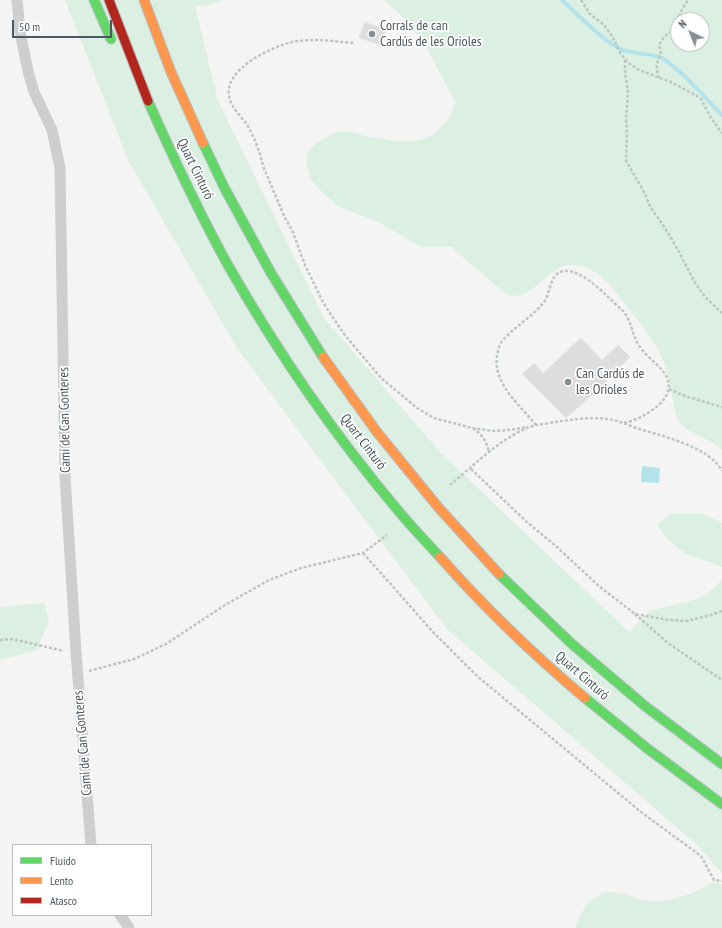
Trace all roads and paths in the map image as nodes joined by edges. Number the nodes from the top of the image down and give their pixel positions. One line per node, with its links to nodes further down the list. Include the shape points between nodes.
1 (17, 0): 32 (street, Camí de Can Gonteres, via 28,71 34,92 52,130 60,168 65,476)
2 (94, 0): 9 (highway)
3 (109, 0): 14 (highway, Quart Cinturó)
4 (144, 0): 13 (highway, Quart Cinturó)
5 (581, 0): 11 (path, via 590,14 609,32)
6 (688, 0): 12 (path, via 675,28 659,45 661,57 656,65)
7 (164, 24): 13 (highway)
8 (353, 43): 22 (path, via 292,42 267,51 236,73 230,85 229,96 248,126 259,150 263,166 315,286 344,334 381,378 417,408 434,418)
9 (114, 46)
10 (122, 59): 14 (highway)
11 (625, 60): 12 (path, via 635,68); 16 (path, via 628,92 626,160 695,283)
12 (659, 78): 15 (path, via 701,99)
13 (176, 85): 35 (highway, Quart Cinturó, via 242,222 286,299 331,369 407,469 442,512 551,626 648,709)
14 (146, 98): 36 (highway, Quart Cinturó, via 202,218 235,278 308,394 361,464 450,570 529,649 620,728)
15 (722, 133)
16 (722, 313)
17 (669, 389): 18 (path); 19 (path, via 665,400 636,421); 20 (path, via 665,374 635,340 627,316 592,282 572,272 563,271 552,280 549,293 541,306 503,340 497,351 496,360 501,381)
18 (722, 407)
19 (624, 423): 20 (path, via 597,418); 25 (path, via 689,446 711,458)
20 (536, 425): 21 (path)
21 (528, 427): 22 (path, via 492,431); 23 (path, via 509,437)
22 (472, 428): 23 (path, via 480,433)
23 (489, 453): 24 (path)
24 (471, 469): 26 (path); 30 (path, via 600,587)
25 (722, 471)
26 (450, 485)
27 (387, 535): 28 (path)
28 (363, 553): 33 (path, via 300,568 269,580 225,604 166,644 134,659); 38 (path, via 432,632 477,676 641,812 701,856 714,880)
29 (722, 611): 30 (path, via 687,621)
30 (635, 614): 34 (path, via 668,643)
31 (0, 640): 32 (path)
32 (76, 652): 33 (street, Camí de Can Gonteres)
33 (78, 673): 37 (street, Camí de Can Gonteres)
34 (722, 680)
35 (722, 764)
36 (722, 804)
37 (91, 844)
38 (722, 881)
39 (121, 916): 40 (street)
40 (129, 928)

